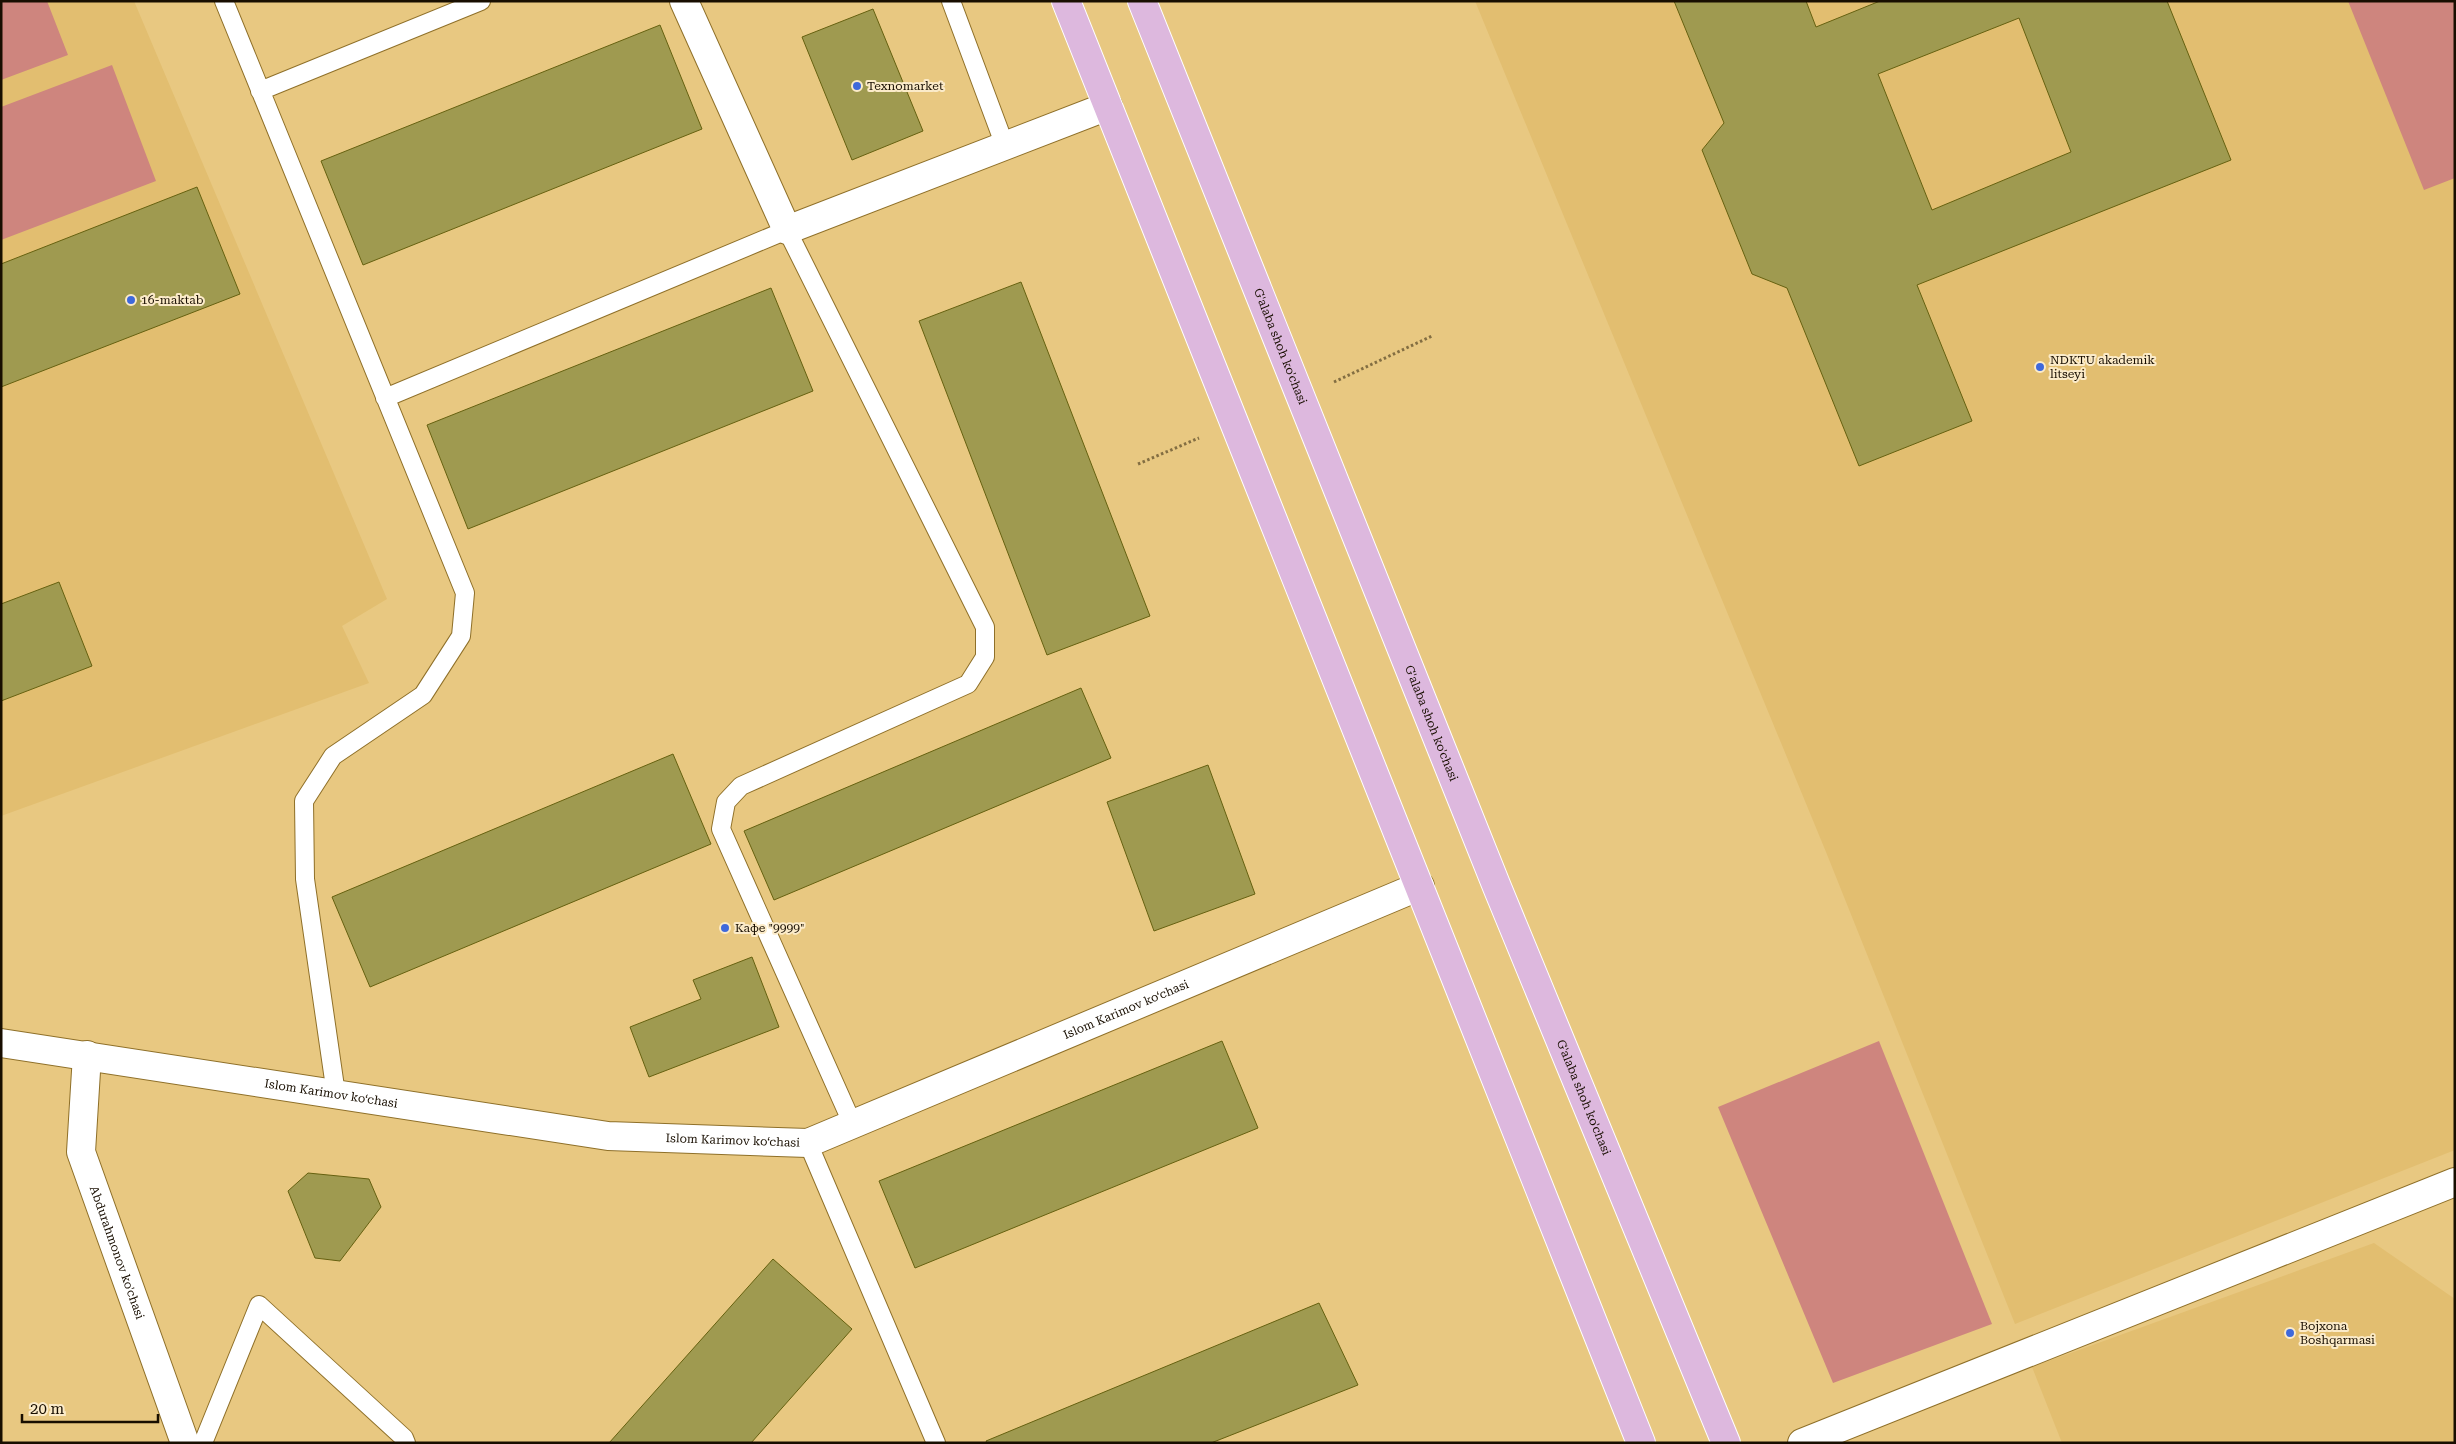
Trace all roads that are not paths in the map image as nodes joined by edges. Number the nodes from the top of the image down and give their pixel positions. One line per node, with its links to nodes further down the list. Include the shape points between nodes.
1 (224, 1): 7 (lane)
2 (481, 1): 7 (lane)
3 (684, 1): 10 (street)
4 (951, 1): 9 (lane)
5 (1066, 1): 8 (main road)
6 (1142, 1): 24 (main road, G'alaba shoh ko'chasi, via 1486,859)
7 (260, 91): 11 (lane)
8 (1108, 106): 9 (street); 12 (main road)
9 (1006, 146): 10 (street)
10 (787, 230): 11 (lane); 16 (lane, via 985,626 985,658 968,684 741,786 726,802 721,829)
11 (385, 398): 15 (lane, via 465,593 461,636 423,695 333,756 304,801 304,879)
12 (1420, 886): 16 (street, Islom Karimov ko‘chasi); 23 (main road)
13 (1, 1043): 14 (street, Islom Karimov ko‘chasi)
14 (87, 1055): 15 (street, Islom Karimov ko‘chasi); 19 (street, Abdurahmonov ko'chasi, via 82,1152)
15 (336, 1094): 17 (street, Islom Karimov ko‘chasi, via 608,1136)
16 (852, 1125): 17 (street, Islom Karimov ko‘chasi)
17 (808, 1143): 22 (lane)
18 (2455, 1182): 25 (street)
19 (186, 1443)
20 (203, 1443): 21 (lane, via 259,1305)
21 (406, 1443)
22 (936, 1443)
23 (1641, 1443)
24 (1726, 1443)
25 (1802, 1443)

